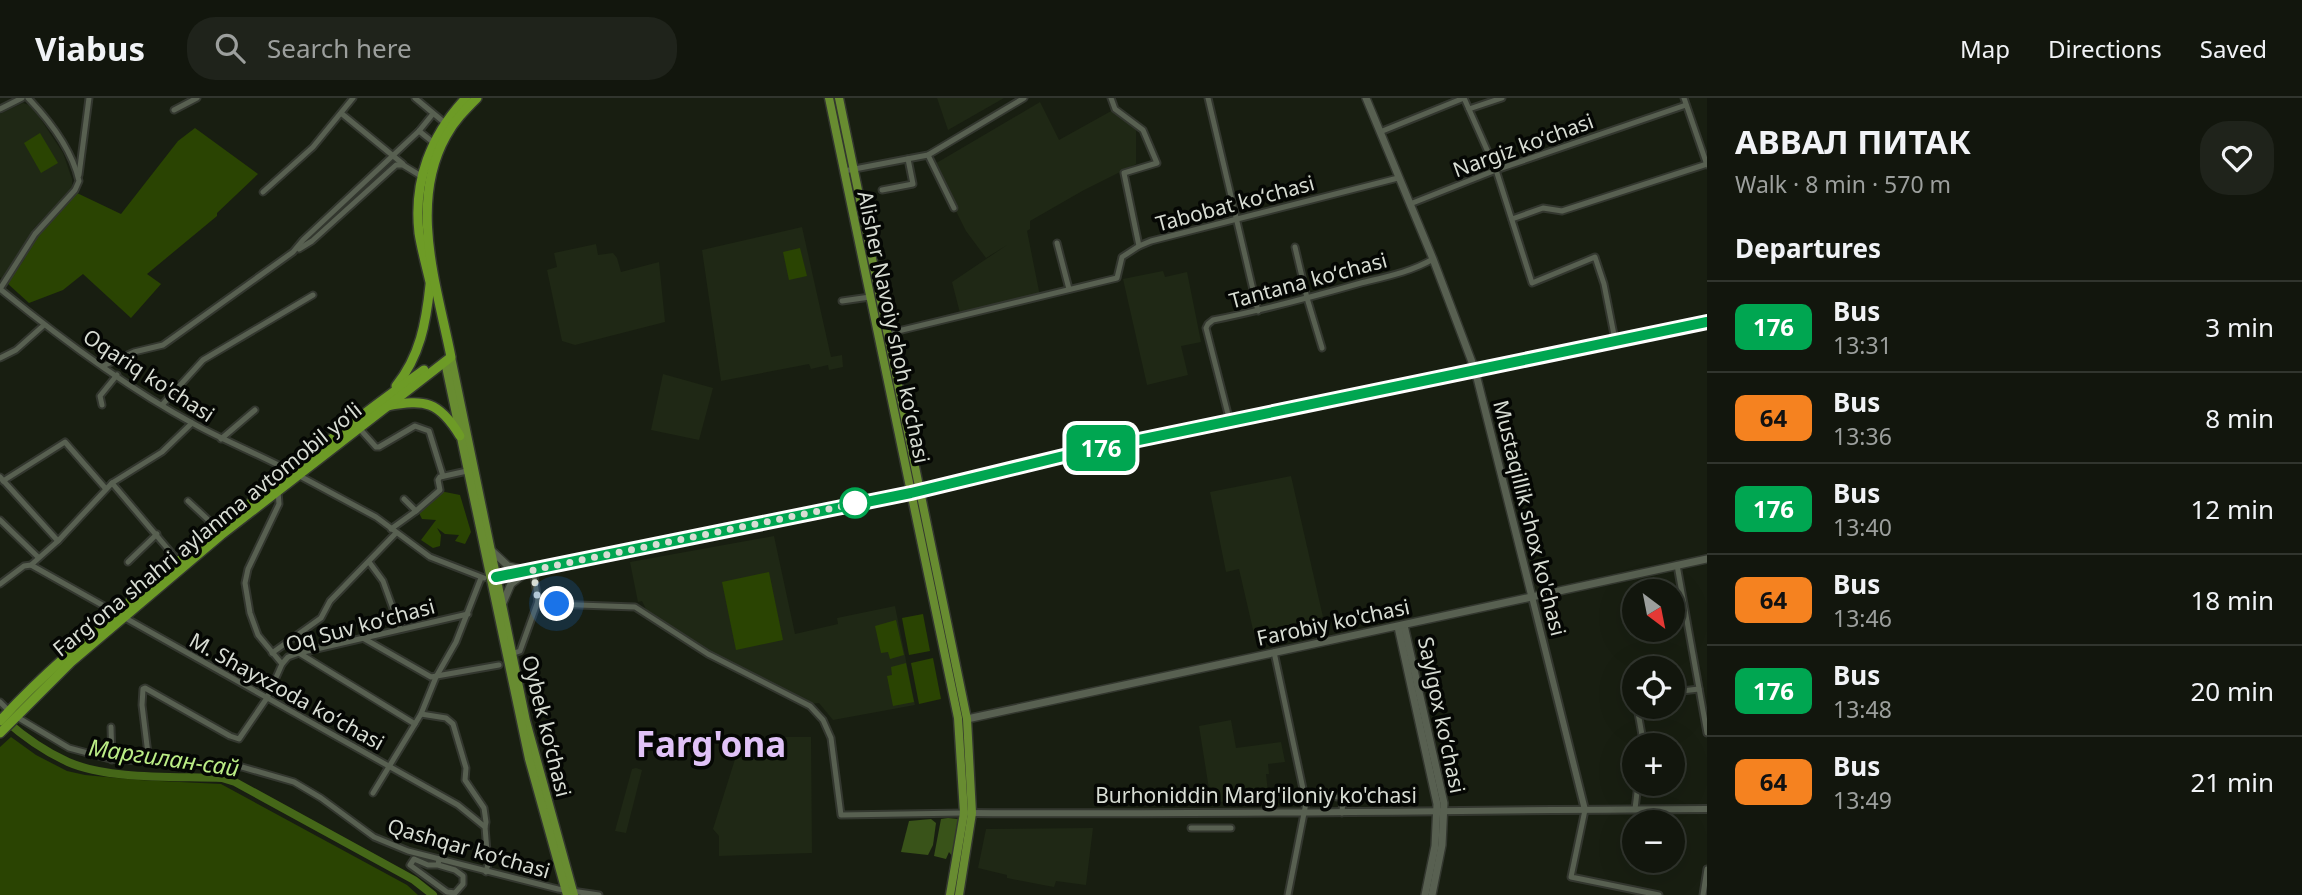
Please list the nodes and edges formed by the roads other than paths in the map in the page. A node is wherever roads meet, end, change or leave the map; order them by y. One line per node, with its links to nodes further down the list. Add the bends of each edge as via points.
1 (22, 98): 19 (street)
2 (28, 98): 36 (street, via 67,149)
3 (89, 98): 36 (street)
4 (197, 98): 21 (street)
5 (353, 98): 22 (street)
6 (415, 98): 23 (street)
7 (466, 98): 24 (highway)
8 (477, 98): 27 (highway)
9 (829, 98): 33 (main road, Alisher Navoiy shoh koʻchasi)
10 (838, 98): 33 (main road)
11 (1024, 98): 28 (street)
12 (1111, 98): 45 (street, via 1115,109 1143,130 1157,163 1124,173)
13 (1208, 98): 42 (street)
14 (1366, 98): 26 (main road, Mustaqillik shox ko'chasi)
15 (1464, 98): 20 (street); 26 (street)
16 (1502, 98): 20 (street)
17 (1684, 98): 18 (street)
18 (1686, 105): 32 (street); 34 (street, Nargiz koʻchasi)
19 (0, 109)
20 (1469, 109): 34 (street)
21 (174, 110)
22 (341, 113): 29 (street); 39 (street, via 313,147)
23 (432, 115): 24 (street); 25 (street)
24 (445, 123): 27 (highway)
25 (419, 131): 27 (street); 29 (street)
26 (1380, 132): 37 (main road, Mustaqillik shox ko'chasi)
27 (434, 149): 35 (highway); 62 (highway, via 427,233)
28 (928, 155): 30 (street); 41 (street)
29 (392, 156): 31 (street); 47 (street)
30 (908, 159): 33 (street); 38 (street, via 913,184)
31 (403, 165): 35 (street); 47 (street, via 396,164 312,241)
32 (1707, 165): 43 (street, via 1562,211 1543,208)
33 (848, 170): 53 (main road, Alisher Navoiy shoh koʻchasi); 83 (main road, Alisher Navoiy shoh koʻchasi)
34 (1496, 170): 40 (street, Nargiz koʻchasi); 43 (street)
35 (422, 176): 49 (highway, via 419,235)
36 (78, 178): 50 (street, via 75,190 35,234)
37 (1398, 178): 40 (main road, Mustaqillik shox ko'chasi); 42 (street, Tabobat koʻchasi)
38 (882, 190)
39 (263, 192)
40 (1410, 204): 48 (main road, Mustaqillik shox ko'chasi)
41 (954, 208)
42 (1235, 219): 45 (street, Tabobat koʻchasi); 56 (street)
43 (1512, 219): 60 (street, via 1532,283 1595,257)
44 (1057, 243): 51 (street)
45 (1139, 246): 51 (street, Tabobat koʻchasi, via 1122,257 1117,278)
46 (1295, 247): 54 (street)
47 (293, 252): 64 (street, via 163,345)
48 (1433, 260): 54 (street, Tantana koʻchasi); 65 (main road, Mustaqillik shox ko'chasi)
49 (430, 284): 62 (highway); 69 (highway, via 423,333 412,363)
50 (0, 289): 58 (street, Oqariq ko'chasi)
51 (1069, 289): 59 (street, Tabobat koʻchasi)
52 (313, 295): 68 (street, via 203,359)
53 (870, 297): 55 (street); 83 (main road, Alisher Navoiy shoh koʻchasi)
54 (1307, 298): 56 (street, Tantana koʻchasi); 61 (street)
55 (842, 301)
56 (1258, 311): 71 (street, Tantana koʻchasi, via 1213,320 1206,328)
57 (1707, 322): 60 (main road)
58 (44, 325): 63 (street); 64 (street, Oqariq ko'chasi)
59 (894, 332)
60 (1615, 340): 65 (main road)
61 (1322, 348)
62 (447, 356): 69 (highway); 74 (main road, Oybek ko‘chasi); 92 (main road, Oybek ko‘chasi)
63 (0, 358)
64 (103, 366): 66 (street, Oqariq ko'chasi)
65 (1475, 370): 71 (main road); 103 (main road, Mustaqillik shox ko'chasi)
66 (117, 375): 67 (street, via 100,396); 68 (street, Oqariq ko'chasi)
67 (102, 405)
68 (162, 405): 72 (street, Oqariq ko'chasi)
69 (383, 405): 73 (highway, Fargʻona shahri aylanma avtomobil yoʻli); 74 (highway, via 414,402 435,406); 77 (highway, Fargʻona shahri aylanma avtomobil yoʻli)
70 (255, 410): 75 (street)
71 (1230, 422): 83 (main road)
72 (191, 423): 75 (street, Oqariq ko'chasi); 80 (street, via 162,452)
73 (358, 428): 77 (highway, Fargʻona shahri aylanma avtomobil yoʻli); 78 (street, via 376,447 415,426 429,431)
74 (460, 436): 76 (main road, Oybek ko‘chasi)
75 (222, 439): 77 (street, Oqariq ko'chasi)
76 (467, 471): 78 (street); 101 (main road, Oybek ko‘chasi)
77 (294, 473): 82 (highway, Fargʻona shahri aylanma avtomobil yoʻli); 88 (highway, Fargʻona shahri aylanma avtomobil yoʻli); 89 (street, Oqariq ko'chasi)
78 (443, 476): 86 (street, via 438,480 440,490)
79 (2, 479): 81 (street, via 65,442); 91 (street)
80 (112, 484): 81 (street); 90 (street)
81 (106, 489): 91 (street)
82 (278, 490): 107 (highway, Fargʻona shahri aylanma avtomobil yoʻli); 112 (street, Oq Suv koʻchasi, via 279,504 245,583 254,624)
83 (915, 492): 100 (main road); 124 (main road, Alisher Navoiy shoh koʻchasi); 140 (main road, Alisher Navoiy shoh koʻchasi, via 958,718)
84 (404, 499): 86 (street)
85 (188, 501): 88 (street)
86 (416, 511): 89 (street)
87 (0, 520): 93 (street)
88 (218, 529): 96 (highway, Fargʻona shahri aylanma avtomobil yoʻli)
89 (394, 531): 97 (street); 101 (street, Oqariq ko'chasi, via 430,557)
90 (157, 534): 95 (street); 96 (street)
91 (58, 541): 93 (street)
92 (490, 550): 100 (main road, via 508,566); 101 (main road, Oybek ko‘chasi)
93 (38, 557): 98 (street)
94 (1707, 559): 99 (main road, Farobiy ko'chasi)
95 (128, 562)
96 (179, 562): 107 (highway, Fargʻona shahri aylanma avtomobil yoʻli)
97 (369, 562): 109 (street, via 383,581); 112 (street, via 330,601 321,618)
98 (31, 565): 102 (street); 107 (street, M. Shayxzoda koʻchasi)
99 (1677, 565): 103 (main road, Farobiy ko'chasi); 118 (street)
100 (531, 571): 101 (main road); 104 (street); 105 (main road, via 510,584)
101 (489, 578): 105 (main road, Oybek ko‘chasi); 106 (street); 149 (main road, Oybek ko‘chasi, via 529,759)
102 (0, 584)
103 (1532, 597): 108 (main road, Farobiy ko'chasi); 136 (street, Mustaqillik shox ko'chasi)
104 (538, 601): 114 (street, via 520,651); 140 (street, via 635,607 708,654 810,706 831,738 841,815)
105 (502, 607): 114 (main road, Oybek ko‘chasi)
106 (468, 614): 109 (street, Oq Suv koʻchasi); 117 (street)
107 (120, 616): 120 (street, M. Shayxzoda koʻchasi); 123 (highway, Fargʻona shahri aylanma avtomobil yoʻli, via 45,676)
108 (1401, 626): 111 (main road, Farobiy ko'chasi); 142 (main road, Saylgox koʻchasi)
109 (401, 628): 110 (street, Oq Suv koʻchasi)
110 (363, 638): 113 (street, Oq Suv koʻchasi); 117 (street)
111 (1274, 652): 124 (main road, Farobiy ko'chasi); 139 (street, via 1306,803)
112 (272, 653): 115 (street, Oq Suv koʻchasi)
113 (299, 653): 115 (street, Oq Suv koʻchasi); 125 (street)
114 (511, 654): 149 (main road, Oybek ko‘chasi)
115 (282, 664): 120 (street)
116 (499, 665): 117 (street)
117 (436, 677): 122 (street)
118 (1699, 689): 119 (street); 128 (street)
119 (1685, 691)
120 (267, 698): 130 (street, via 236,739 142,689); 131 (street, M. Shayxzoda koʻchasi)
121 (0, 702): 123 (street, Qashqar koʻchasi)
122 (421, 714): 125 (street); 143 (street, via 446,718 453,724 466,768 464,778 484,808)
123 (9, 717): 127 (highway, Fargʻona shahri aylanma avtomobil yoʻli); 129 (street, Qashqar koʻchasi, via 69,748)
124 (967, 719): 140 (main road, Alisher Navoiy shoh koʻchasi)
125 (415, 724): 131 (street)
126 (111, 727): 129 (street)
127 (0, 733)
128 (1707, 733)
129 (112, 760): 130 (street, Qashqar koʻchasi)
130 (149, 762): 146 (street, Qashqar koʻchasi, via 242,767 294,782 374,837)
131 (390, 766): 132 (street); 143 (street, M. Shayxzoda koʻchasi, via 458,805)
132 (373, 793)
133 (1637, 796): 138 (street)
134 (1343, 797): 141 (street)
135 (1707, 809): 138 (street, Burhoniddin Marg'iloniy ko'chasi)
136 (1585, 810): 137 (street, Burhoniddin Marg'iloniy ko'chasi); 142 (street, Burhoniddin Marg'iloniy ko'chasi); 156 (street, Mustaqillik shox ko'chasi, via 1571,877)
137 (1622, 810)
138 (1635, 810)
139 (1304, 812): 140 (street, Burhoniddin Marg'iloniy ko'chasi); 141 (street, Burhoniddin Marg'iloniy ko'chasi); 153 (street)
140 (968, 813): 151 (main road, Alisher Navoiy shoh koʻchasi); 152 (main road, Alisher Navoiy shoh koʻchasi)
141 (1342, 813): 142 (street, Burhoniddin Marg'iloniy ko'chasi)
142 (1441, 813): 154 (main road, Saylgox koʻchasi); 155 (main road, Saylgox koʻchasi)
143 (485, 827): 148 (street)
144 (1191, 828): 145 (street)
145 (1231, 828)
146 (439, 862): 146 (street, via 463,876 455,893 410,865 414,859 428,865); 148 (street, Qashqar koʻchasi)
147 (1707, 869): 157 (street)
148 (486, 872): 149 (street, Qashqar koʻchasi)
149 (570, 893): 150 (street, Qashqar koʻchasi)
150 (599, 895)
151 (950, 895)
152 (959, 895)
153 (1288, 895)
154 (1425, 895)
155 (1432, 895)
156 (1659, 895)
157 (1703, 895)

